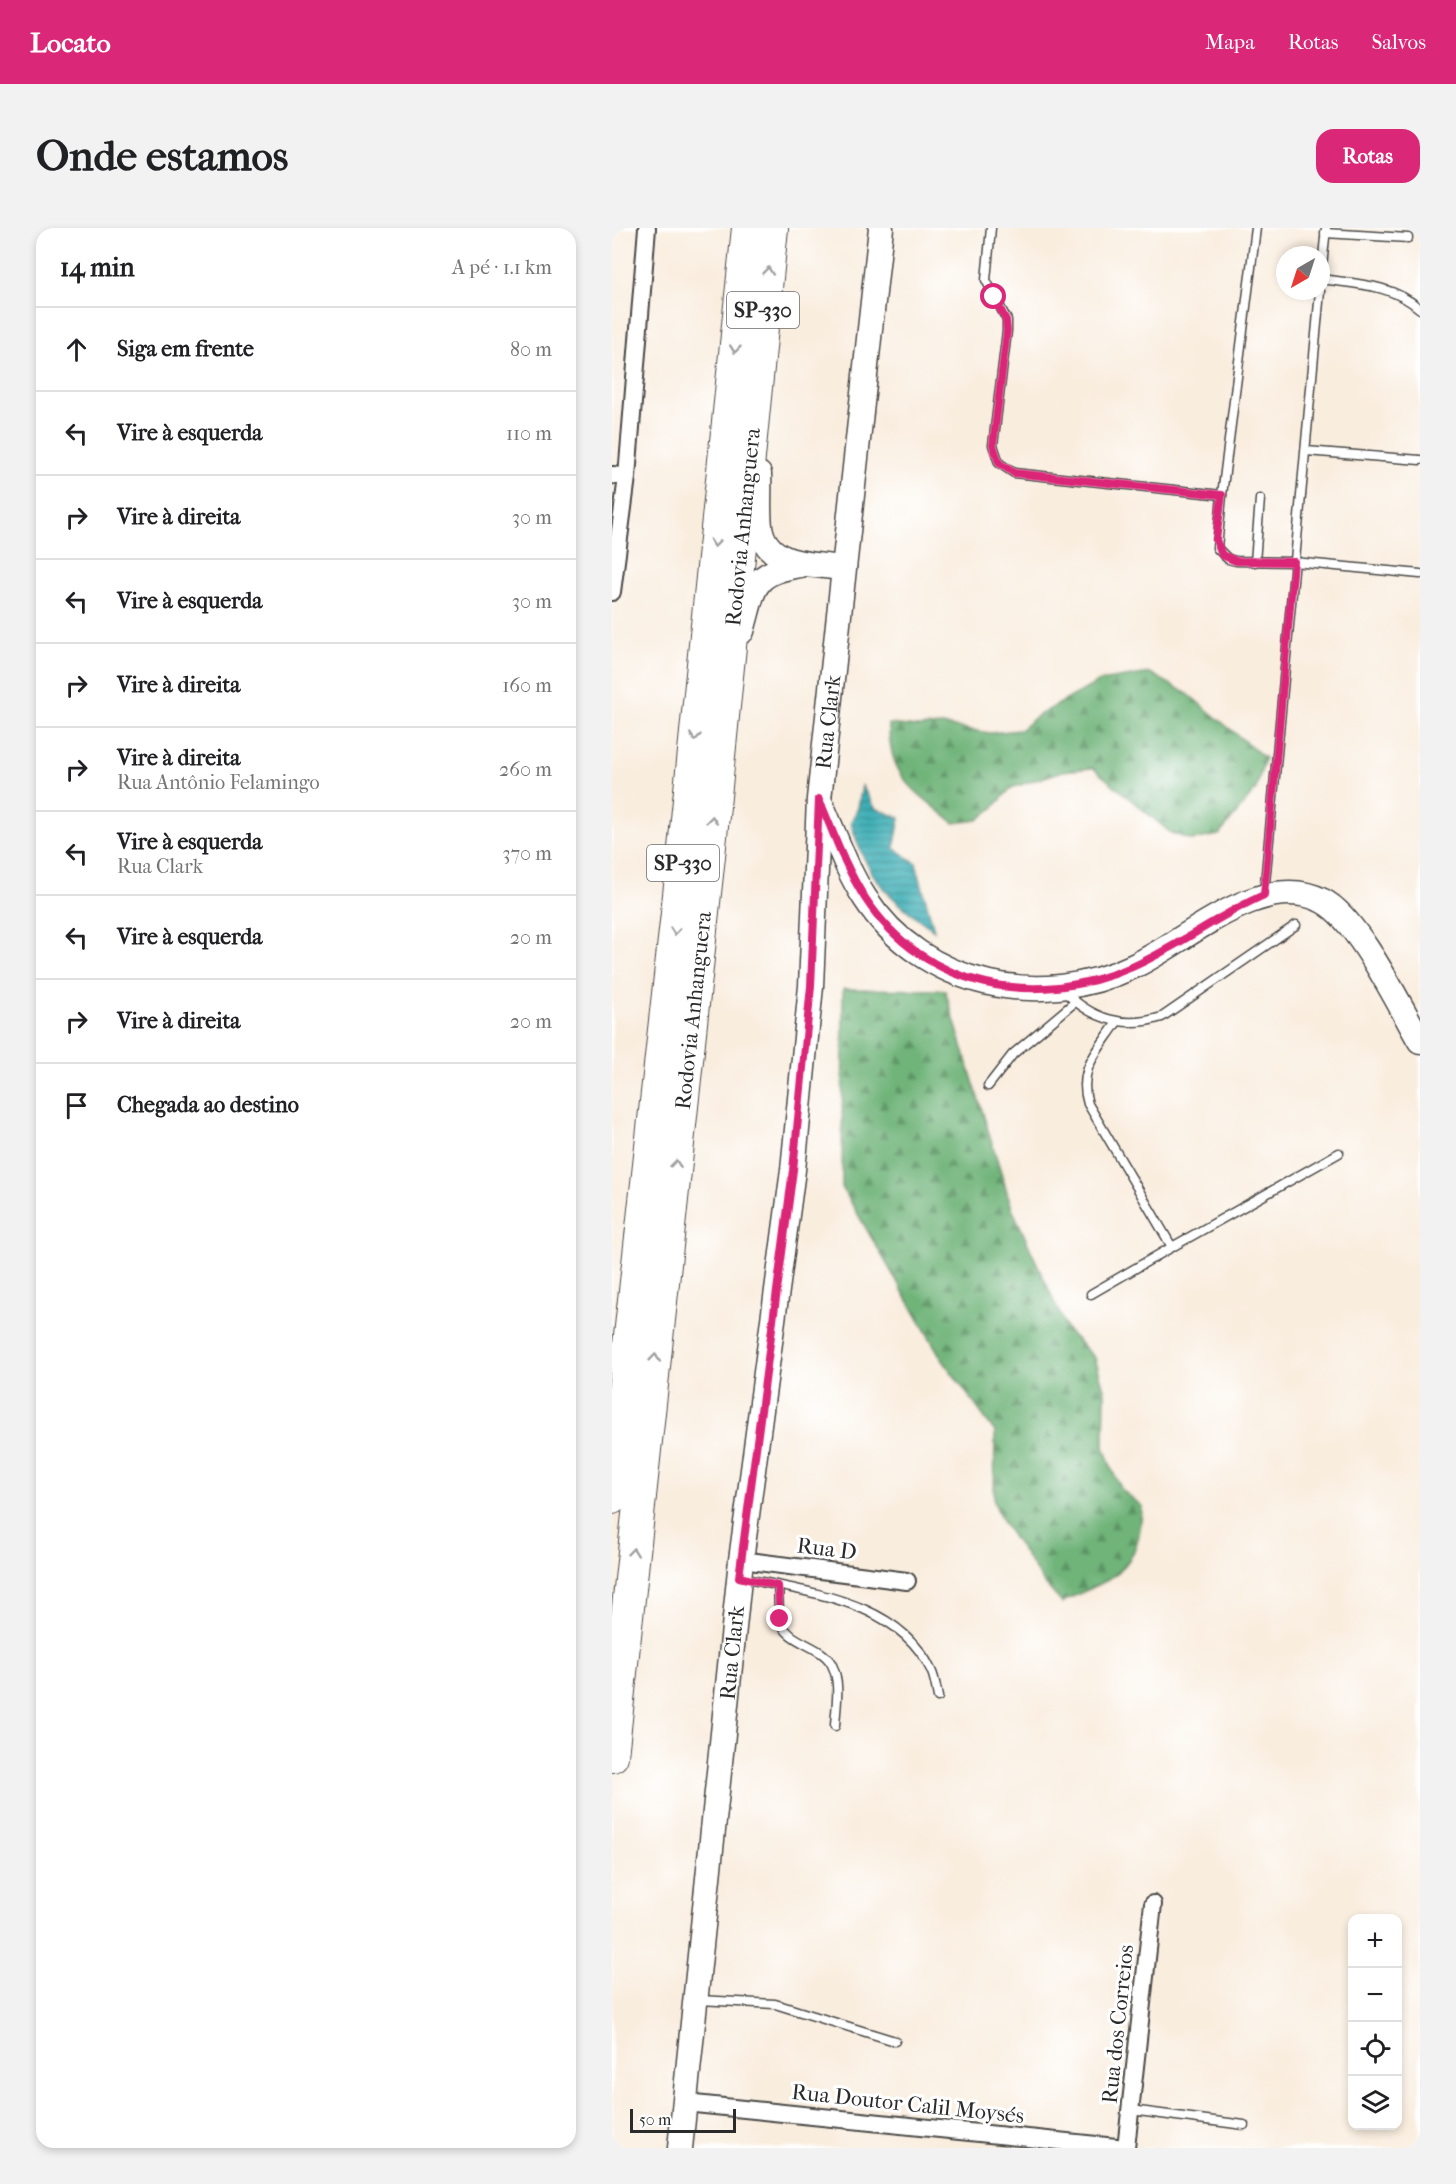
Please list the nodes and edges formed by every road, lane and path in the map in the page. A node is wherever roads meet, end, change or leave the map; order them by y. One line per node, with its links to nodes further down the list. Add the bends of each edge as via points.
1 (647, 228): 16 (street)
2 (748, 228): 36 (highway, Rodovia Anhanguera / SP-330, one-way to 36)
3 (772, 228): 13 (highway, Rodovia Anhanguera / SP-330, one-way to 3)
4 (880, 228): 22 (street, Rua Clark)
5 (991, 228): 17 (lane, via 986,280 1006,320 1007,331 993,445 999,463 1014,473)
6 (1256, 228): 17 (lane)
7 (1326, 231): 8 (lane); 9 (lane)
8 (1408, 238)
9 (1324, 246)
10 (1330, 279): 12 (lane, via 1388,289)
11 (1319, 300): 14 (lane)
12 (1420, 309)
13 (755, 392): 21 (street, via 762,537 777,555); 25 (highway, Rodovia Anhanguera / SP-330)
14 (1306, 451): 15 (lane); 20 (lane)
15 (1420, 460)
16 (620, 476): 24 (street)
17 (1222, 495): 19 (lane, via 1217,548 1228,559)
18 (1260, 499): 19 (lane)
19 (1255, 562): 20 (lane)
20 (1294, 562): 23 (lane); 27 (lane)
21 (807, 564): 22 (street); 25 (street, via 780,568 759,579)
22 (844, 568): 26 (street, Rua Clark)
23 (1420, 574)
24 (612, 592)
25 (726, 682): 42 (highway, Rodovia Anhanguera / SP-330, one-way to 25)
26 (819, 799): 29 (street, via 850,872 866,899 902,942 959,975 990,985); 37 (street, Rua Clark, via 811,986 793,1170)
27 (1264, 895): 29 (street, via 1134,966); 31 (street, via 1306,894 1338,912 1352,927)
28 (1296, 925): 30 (lane, via 1162,1017 1141,1024)
29 (1068, 995): 30 (lane); 32 (lane)
30 (1117, 1022): 34 (lane, via 1090,1063 1083,1087 1088,1104)
31 (1420, 1041)
32 (988, 1086)
33 (1339, 1153): 34 (lane)
34 (1172, 1247): 35 (lane)
35 (1090, 1294)
36 (612, 1498)
37 (740, 1568): 38 (street, Rua D); 39 (lane); 44 (street, Rua Clark)
38 (907, 1581)
39 (778, 1586): 40 (lane, via 851,1603 881,1618 911,1643 931,1670); 41 (lane, via 782,1625 799,1641 826,1655 833,1666 838,1685)
40 (938, 1697)
41 (835, 1726)
42 (612, 1756)
43 (1153, 1904): 47 (street, Rua dos Correios)
44 (695, 2000): 45 (lane, via 775,2004); 46 (street, Rua Clark)
45 (895, 2042)
46 (685, 2103): 49 (street, Rua Clark); 50 (street, Rua Doutor Calil Moysés)
47 (1131, 2110): 48 (lane); 50 (street, Rua dos Correios)
48 (1244, 2125)
49 (680, 2148)
50 (1126, 2148)

